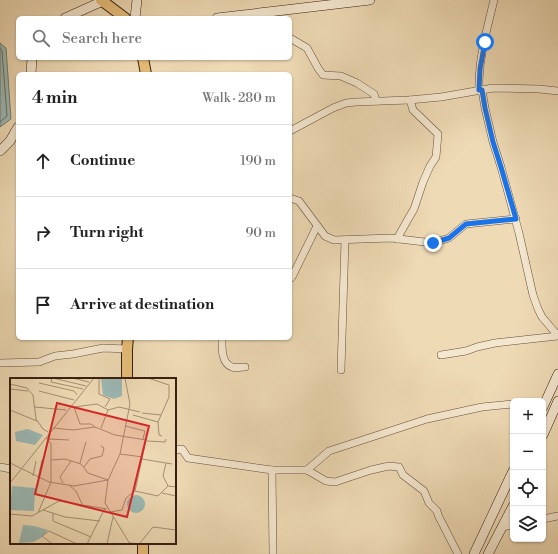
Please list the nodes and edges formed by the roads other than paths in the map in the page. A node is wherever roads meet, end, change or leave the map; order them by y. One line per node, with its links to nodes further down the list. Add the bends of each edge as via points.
1 (137, 0): 8 (main road)
2 (370, 0): 5 (main road)
3 (494, 0): 15 (street, via 480,69)
4 (102, 1): 6 (main road); 7 (main road)
5 (273, 15): 9 (main road)
6 (69, 16)
7 (122, 16)
8 (135, 16)
9 (254, 16)
10 (292, 39): 18 (street, via 307,48 323,75 341,76 357,83 374,94)
11 (32, 60): 13 (main road)
12 (143, 60): 14 (main road)
13 (31, 72)
14 (146, 72)
15 (481, 90): 16 (street, via 510,88); 17 (street); 23 (street, via 493,142)
16 (558, 91)
17 (410, 100): 18 (street); 25 (street, via 413,110 438,134 436,157 423,182 414,209)
18 (376, 101): 20 (street, via 356,102 333,108)
19 (16, 130): 21 (main road)
20 (292, 130)
21 (0, 151)
22 (292, 199): 24 (street, via 299,201)
23 (516, 219): 25 (street, via 466,224 449,238 433,243); 28 (street, via 538,309)
24 (317, 226): 26 (street, via 325,236 334,240); 27 (street)
25 (397, 239): 26 (street)
26 (345, 240): 35 (street)
27 (292, 277)
28 (558, 335): 32 (street, via 514,340)
29 (128, 340): 31 (main road)
30 (222, 340): 34 (street, via 224,360 233,368)
31 (126, 349): 33 (street, via 102,348 55,356 39,362); 37 (main road)
32 (441, 355)
33 (0, 363)
34 (246, 367)
35 (341, 370)
36 (558, 374): 38 (main road)
37 (128, 378)
38 (546, 400)
39 (558, 401): 41 (main road)
40 (510, 404): 46 (street, via 482,407 427,419 329,451)
41 (543, 434)
42 (176, 450): 45 (street, via 182,449 188,458)
43 (0, 467): 44 (street)
44 (10, 469)
45 (272, 470): 46 (street); 53 (street)
46 (307, 470): 54 (street, via 326,481 335,482 371,470 389,466 399,467 403,475 424,491)
47 (510, 477): 55 (main road)
48 (510, 511): 52 (main road)
49 (558, 516): 50 (street)
50 (546, 518)
51 (510, 525): 52 (street)
52 (502, 526): 56 (main road)
53 (273, 554)
54 (458, 554)
55 (474, 554)
56 (488, 554)

